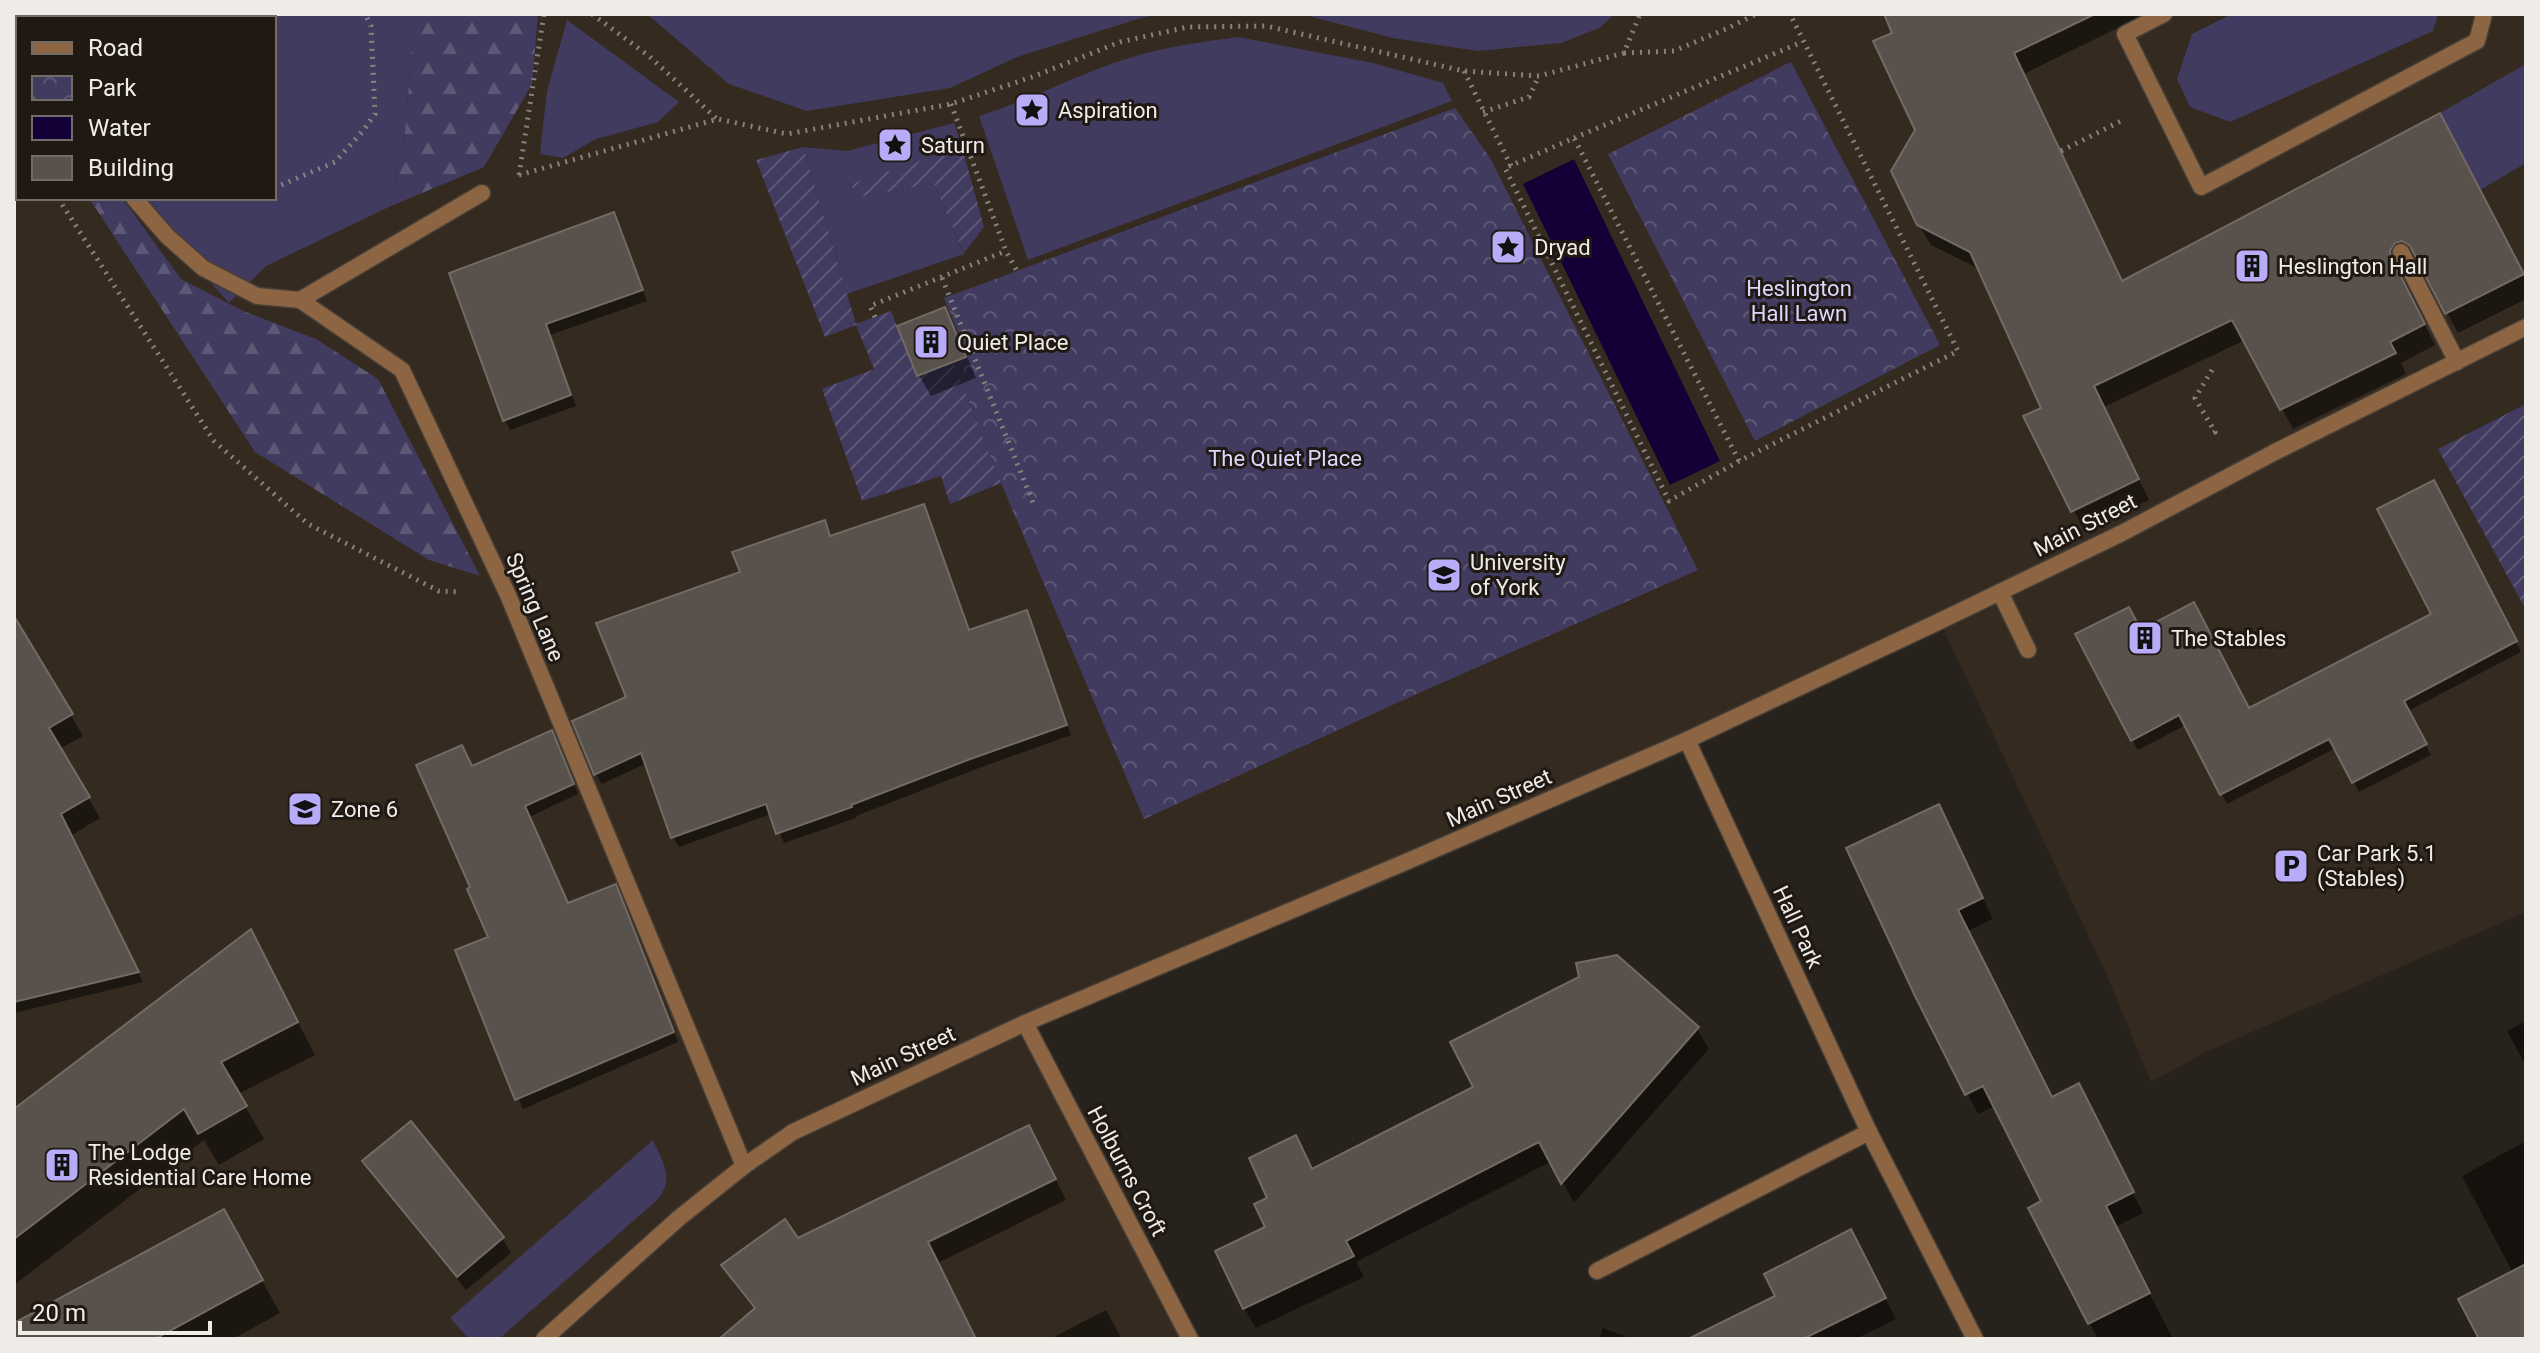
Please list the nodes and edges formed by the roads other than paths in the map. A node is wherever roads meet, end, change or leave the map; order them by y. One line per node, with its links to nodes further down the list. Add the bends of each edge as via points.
1 (2164, 14): 2 (street, via 2125,34 2201,187 2477,41)
2 (2484, 14)
3 (482, 193): 6 (street)
4 (136, 200): 6 (street, Spring Lane, via 203,268 257,296)
5 (2401, 252): 8 (street)
6 (300, 300): 14 (street, Spring Lane, via 402,370 508,595)
7 (2526, 325): 8 (street, Main Street)
8 (2457, 362): 9 (street, Main Street)
9 (2000, 592): 10 (street); 11 (street, Main Street)
10 (2028, 650)
11 (1687, 740): 12 (street, Main Street); 13 (street, Hall Park)
12 (1025, 1023): 14 (street, Main Street, via 793,1132); 17 (street, Holburns Croft)
13 (1869, 1132): 15 (street); 18 (street, Hall Park)
14 (744, 1166): 16 (street, Main Street)
15 (1597, 1271)
16 (544, 1339)
17 (1190, 1339)
18 (1975, 1339)

